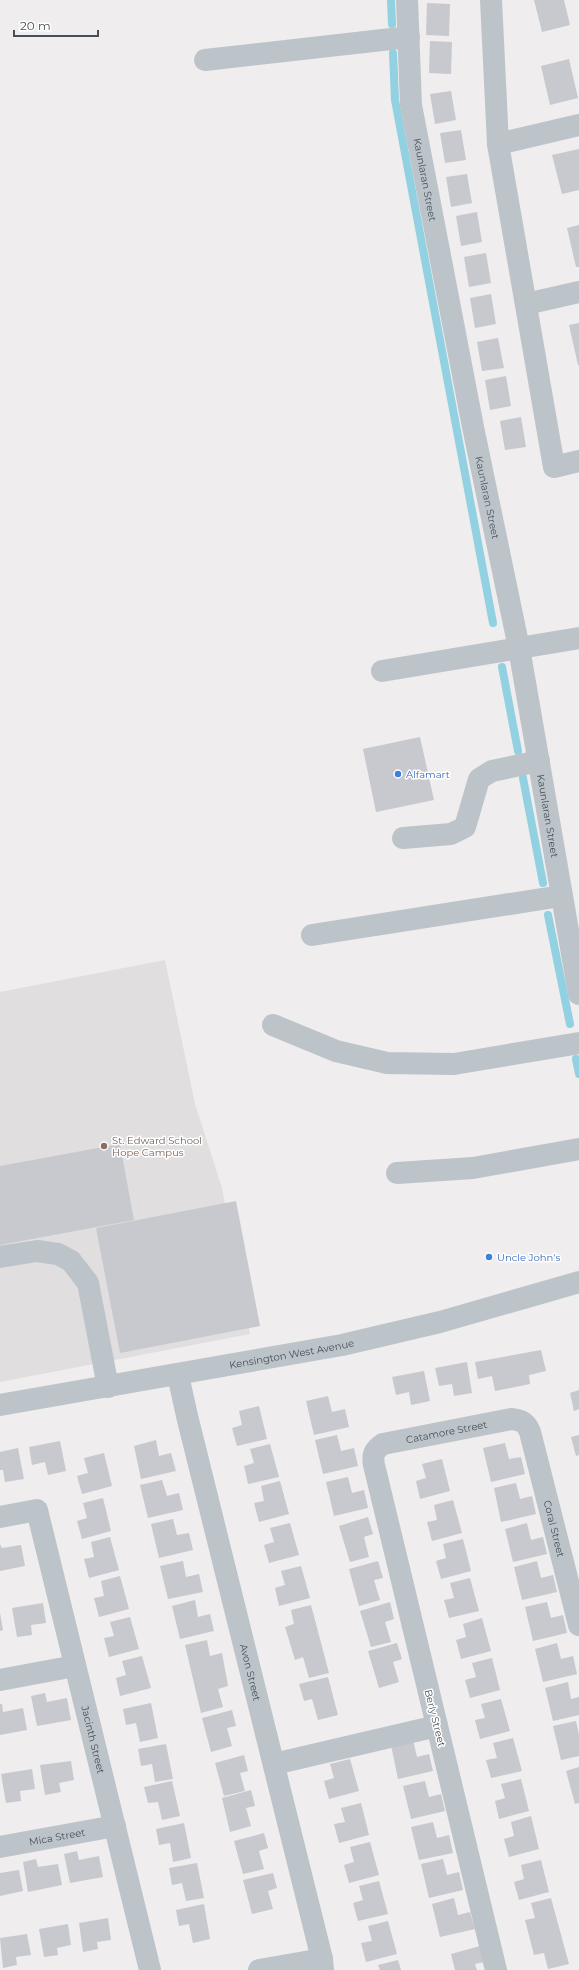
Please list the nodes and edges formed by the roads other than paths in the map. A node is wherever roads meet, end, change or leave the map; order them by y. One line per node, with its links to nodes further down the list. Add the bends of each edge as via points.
1 (407, 0): 3 (street, Kaunlaran Street)
2 (491, 0): 6 (street)
3 (409, 37): 4 (street); 11 (street, Kaunlaran Street, via 412,105)
4 (205, 60)
5 (579, 125): 6 (street)
6 (498, 144): 8 (street)
7 (579, 292): 8 (street)
8 (526, 304): 9 (street, via 554,467)
9 (579, 461)
10 (579, 638): 11 (street)
11 (519, 648): 12 (street); 13 (street, Kaunlaran Street)
12 (382, 671)
13 (539, 761): 14 (street, via 492,771 479,779 465,826 451,834); 15 (street, Kaunlaran Street)
14 (403, 838)
15 (561, 896): 16 (street); 17 (street, Kaunlaran Street)
16 (312, 935)
17 (579, 994)
18 (273, 1026): 19 (street, via 336,1051 387,1063 454,1064)
19 (579, 1043)
20 (579, 1149): 21 (street, via 473,1168)
21 (396, 1173)
22 (0, 1257): 25 (street, via 37,1251 58,1254 71,1261 88,1283)
23 (579, 1282): 24 (street, Kensington West Avenue, via 440,1322 342,1345)
24 (178, 1375): 25 (street, Kensington West Avenue); 34 (street, Avon Street)
25 (108, 1387): 26 (street, Kensington West Avenue)
26 (0, 1405)
27 (530, 1432): 28 (street, Catamore Street, via 527,1424 511,1419 382,1444 373,1456); 30 (street, Coral Street)
28 (374, 1465): 33 (street, Berly Street)
29 (0, 1516): 31 (street, Jacinth Street, via 37,1510)
30 (579, 1625)
31 (75, 1666): 32 (street); 35 (street, Jacinth Street)
32 (0, 1680)
33 (437, 1726): 34 (street); 40 (street, Berly Street)
34 (274, 1764): 37 (street, Avon Street)
35 (114, 1826): 36 (street, Mica Street); 38 (street, Jacinth Street)
36 (0, 1848)
37 (322, 1965): 39 (street)
38 (150, 1970)
39 (259, 1970)
40 (496, 1970)

